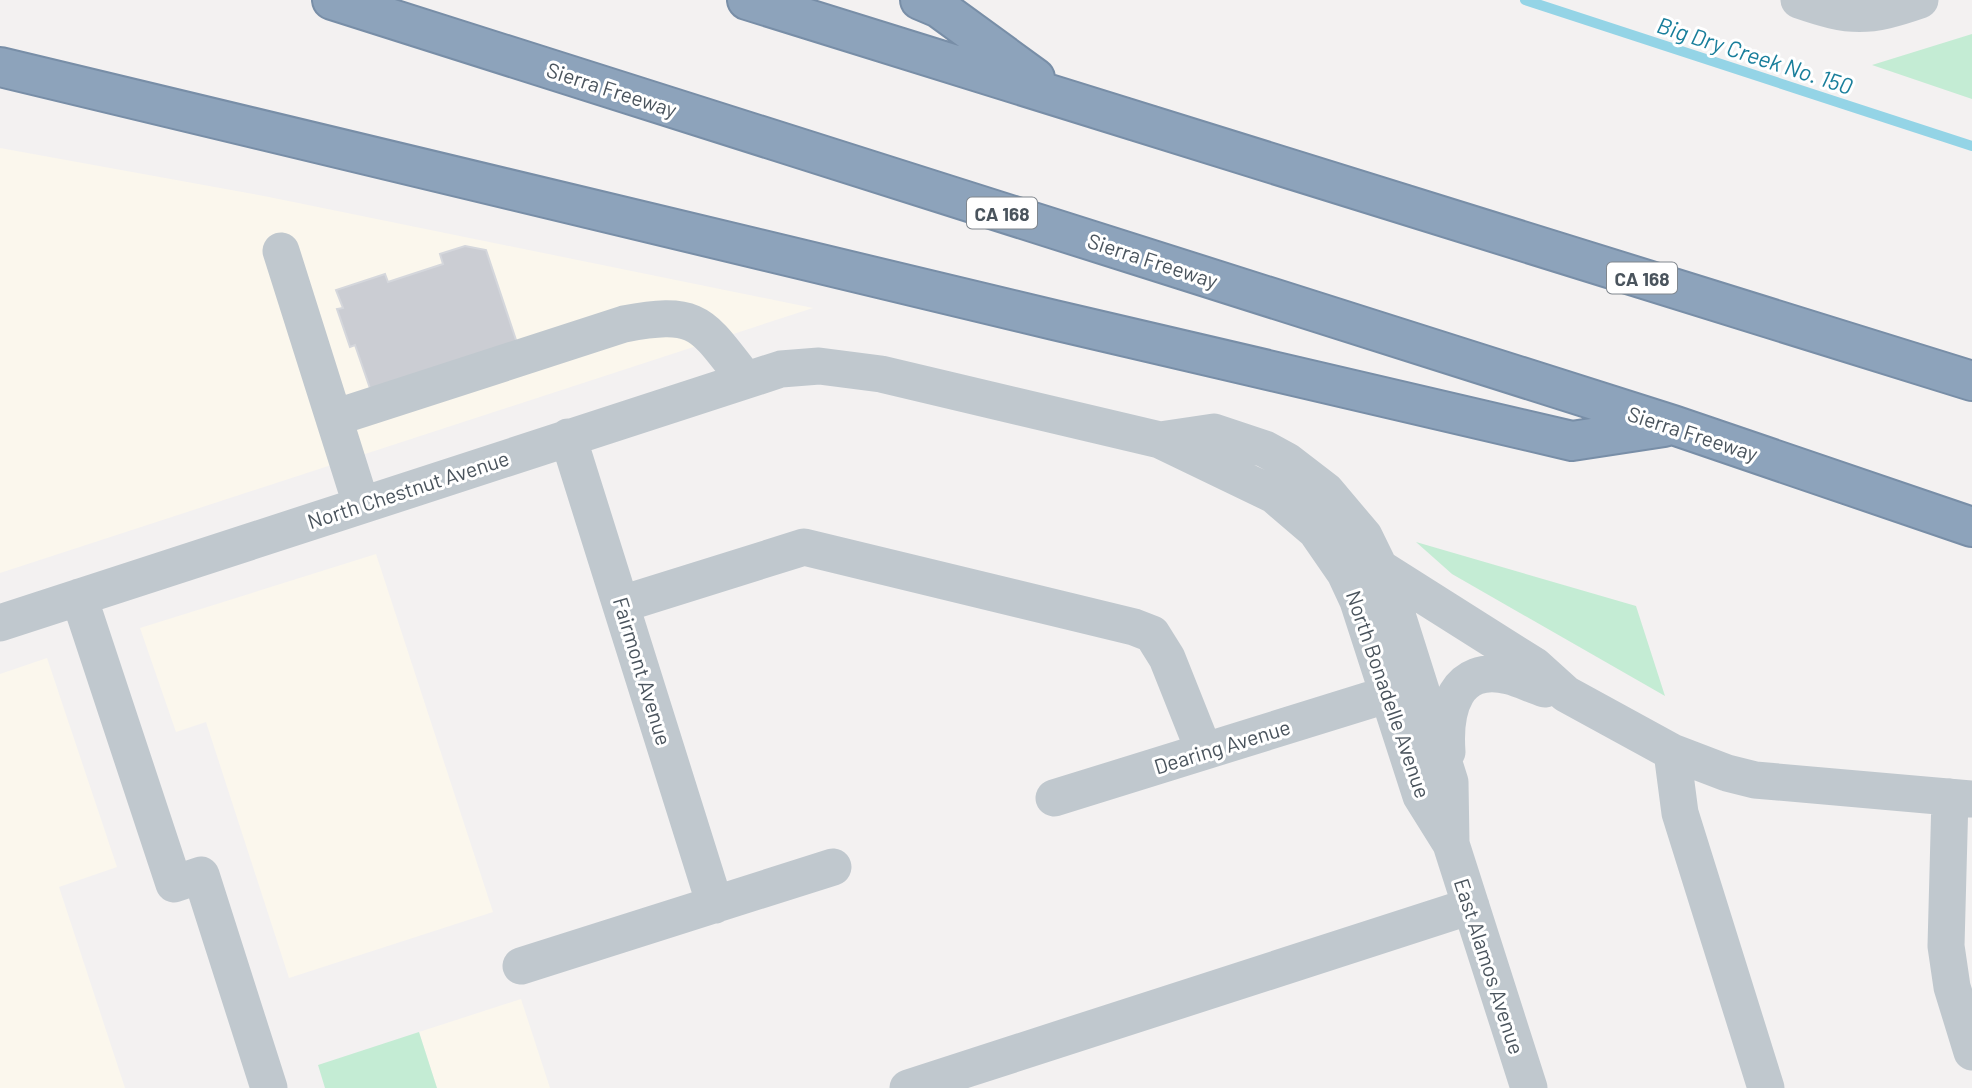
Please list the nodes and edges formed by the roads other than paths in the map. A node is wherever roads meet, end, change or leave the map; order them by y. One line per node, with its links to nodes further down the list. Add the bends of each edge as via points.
1 (332, 0): 13 (highway, Sierra Freeway / CA 168)
2 (747, 0): 7 (highway, CA 168)
3 (920, 0): 7 (highway, via 939,8)
4 (1799, 0): 5 (street, via 1853,15 1882,13)
5 (1920, 0)
6 (0, 67): 13 (highway, via 1572,441)
7 (1057, 94): 11 (highway, CA 168)
8 (281, 251): 12 (street)
9 (819, 366): 10 (street, North Chestnut Avenue, via 781,369); 15 (street, North Bonadelle Avenue, via 906,380)
10 (745, 379): 12 (street, via 703,327 688,320 652,319 624,324); 14 (street, North Chestnut Avenue)
11 (1972, 381)
12 (334, 418): 16 (street)
13 (1673, 425): 17 (highway, Sierra Freeway / CA 168)
14 (568, 437): 16 (street, North Chestnut Avenue); 20 (street, Fairmont Avenue)
15 (1160, 440): 18 (street, North Bonadelle Avenue, via 1214,432 1287,461 1341,507); 22 (street, North Bonadelle Avenue, via 1274,495 1316,531 1339,562 1358,601)
16 (361, 504): 19 (street, North Chestnut Avenue)
17 (1972, 527)
18 (1383, 570): 23 (street, North Bonadelle Avenue, via 1535,666); 26 (street, North Bonadelle Avenue)
19 (79, 597): 21 (street, North Chestnut Avenue); 35 (street, via 174,884 201,876)
20 (622, 604): 24 (street, via 804,547 1135,627 1152,634 1167,658); 31 (street, Fairmont Avenue)
21 (0, 624)
22 (1389, 694): 24 (street, Dearing Avenue); 29 (street, North Bonadelle Avenue, via 1421,796)
23 (1566, 694): 25 (street, North Bonadelle Avenue); 26 (street, via 1508,676 1467,680 1453,699 1447,721)
24 (1204, 751): 27 (street, Dearing Avenue)
25 (1672, 752): 28 (street, North Bonadelle Avenue, via 1755,780); 38 (street, via 1680,813)
26 (1450, 782): 29 (street, North Bonadelle Avenue)
27 (1054, 798)
28 (1961, 798): 34 (street, via 1946,946 1952,986)
29 (1451, 844): 32 (street, East Alamos Avenue)
30 (833, 867): 31 (street)
31 (715, 905): 33 (street)
32 (1471, 906): 36 (street); 37 (street, East Alamos Avenue)
33 (521, 965)
34 (1972, 1052)
35 (269, 1088)
36 (908, 1088)
37 (1529, 1088)
38 (1766, 1088)

